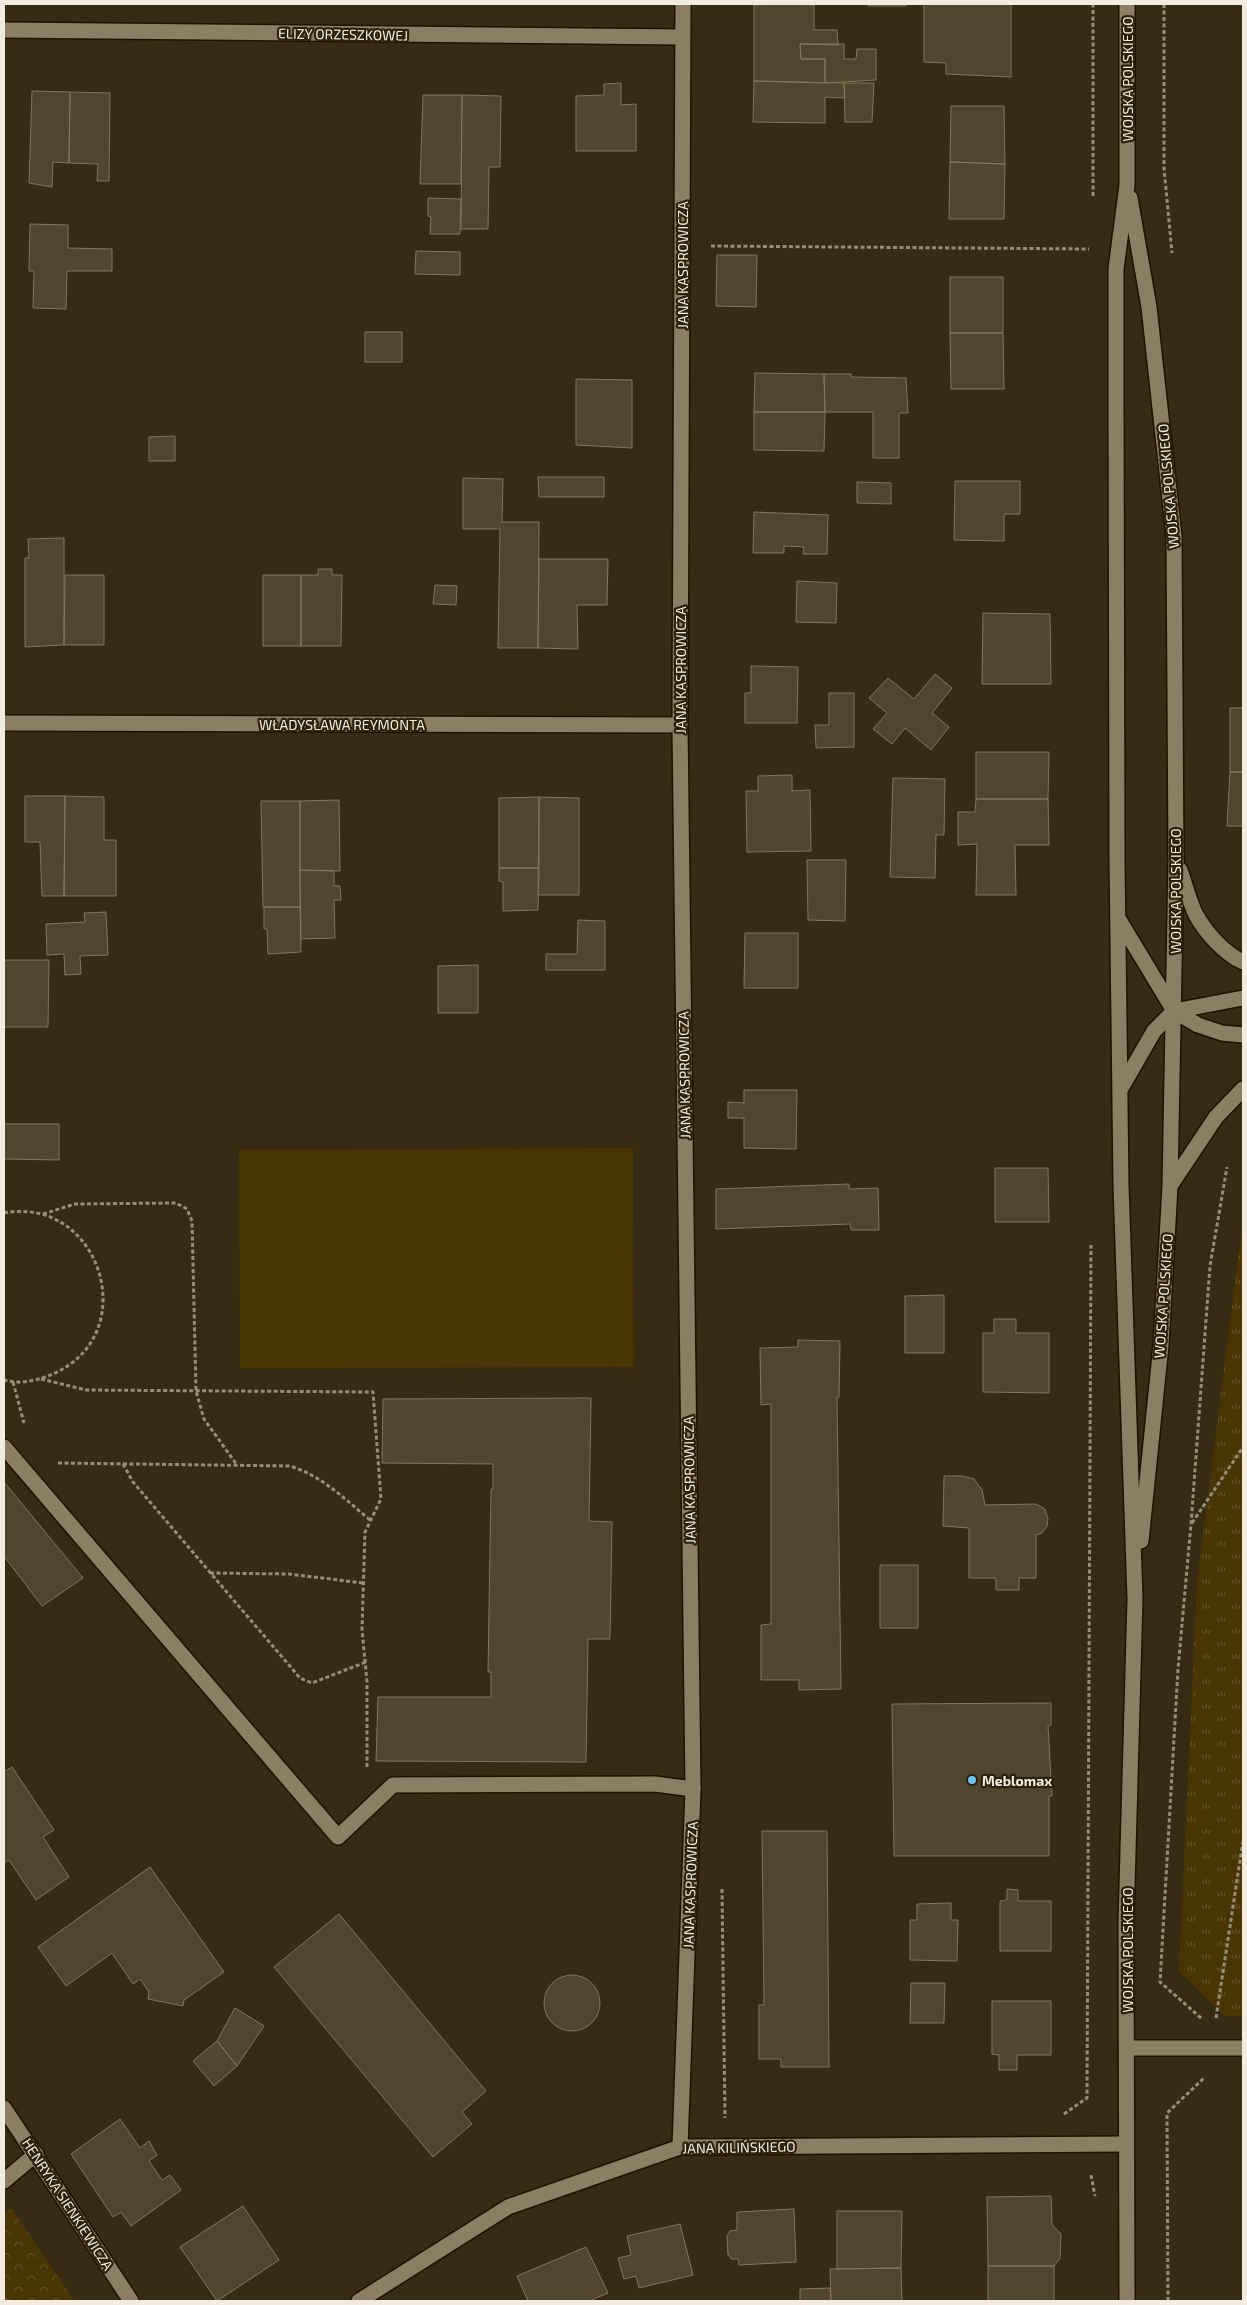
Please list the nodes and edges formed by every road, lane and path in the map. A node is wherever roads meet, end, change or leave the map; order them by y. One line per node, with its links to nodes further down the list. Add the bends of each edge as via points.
1 (683, 4): 4 (street, JANA KASPROWICZA)
2 (1127, 4): 5 (street, WOJSKA POLSKIEGO)
3 (4, 30): 4 (street, ELIZY ORZESZKOWEJ)
4 (683, 37): 9 (street, JANA KASPROWICZA)
5 (1127, 184): 10 (street, WOJSKA POLSKIEGO, via 1149,307 1174,536); 11 (street, WOJSKA POLSKIEGO, via 1116,269)
6 (1093, 249): 7 (path, via 710,246)
7 (710, 256)
8 (4, 723): 9 (street, WŁADYSŁAWA REYMONTA)
9 (680, 725): 37 (street, JANA KASPROWICZA)
10 (1176, 860): 12 (street, via 1196,915 1215,939); 14 (street, WOJSKA POLSKIEGO)
11 (1117, 916): 14 (street); 17 (street, WOJSKA POLSKIEGO)
12 (1243, 962)
13 (1243, 998): 14 (street)
14 (1174, 1011): 15 (street, via 1198,1025 1222,1033); 17 (street, via 1154,1031); 19 (street, WOJSKA POLSKIEGO)
15 (1243, 1035)
16 (1243, 1089): 19 (street, via 1216,1117)
17 (1120, 1091): 34 (street, WOJSKA POLSKIEGO)
18 (1227, 1167): 31 (path, via 1210,1266)
19 (1170, 1186): 34 (street, WOJSKA POLSKIEGO, via 1161,1345)
20 (4, 1213): 21 (path)
21 (43, 1214): 22 (path, via 67,1226 87,1246 100,1270 104,1298 100,1324 86,1349 66,1368); 24 (path, via 75,1204 176,1203 187,1209 192,1221)
22 (41, 1379): 23 (path); 24 (path, via 86,1390)
23 (4, 1380)
24 (196, 1391): 29 (path, via 204,1419); 30 (path, via 373,1392 381,1499)
25 (4, 1446): 36 (street, via 338,1837)
26 (1243, 1447): 31 (path)
27 (49, 1463): 28 (path)
28 (123, 1464): 29 (path); 32 (path, via 133,1482)
29 (237, 1465): 30 (path, via 302,1469)
30 (370, 1520): 33 (path, via 365,1532)
31 (1191, 1524): 40 (path, via 1178,1669 1160,1982)
32 (210, 1573): 33 (path, via 289,1574); 35 (path, via 300,1678 312,1683)
33 (363, 1583): 35 (path, via 362,1629)
34 (1135, 1599): 42 (street, WOJSKA POLSKIEGO, via 1126,1923)
35 (366, 1662): 36 (path, via 366,1769)
36 (393, 1785): 37 (street, via 655,1784)
37 (693, 1789): 47 (street, JANA KASPROWICZA)
38 (1243, 1841): 40 (path, via 1216,2018)
39 (722, 1882): 48 (path)
40 (1203, 2019): 41 (path)
41 (1203, 2024)
42 (1127, 2048): 43 (street); 46 (street, WOJSKA POLSKIEGO)
43 (1243, 2048)
44 (1204, 2073): 56 (path, via 1204,2079 1167,2113)
45 (4, 2108): 49 (street, HENRYKA SIENKIEWICZA)
46 (1126, 2144): 48 (street, JANA KILIŃSKIEGO); 55 (street, WOJSKA POLSKIEGO)
47 (680, 2146): 48 (street, JANA KILIŃSKIEGO); 54 (street, JANA KILIŃSKIEGO, via 508,2207)
48 (725, 2146)
49 (36, 2154): 51 (street); 53 (street, HENRYKA SIENKIEWICZA)
50 (1086, 2168): 52 (path, via 1092,2175)
51 (4, 2180)
52 (1095, 2199)
53 (131, 2301)
54 (359, 2301)
55 (1127, 2301)
56 (1168, 2301)

